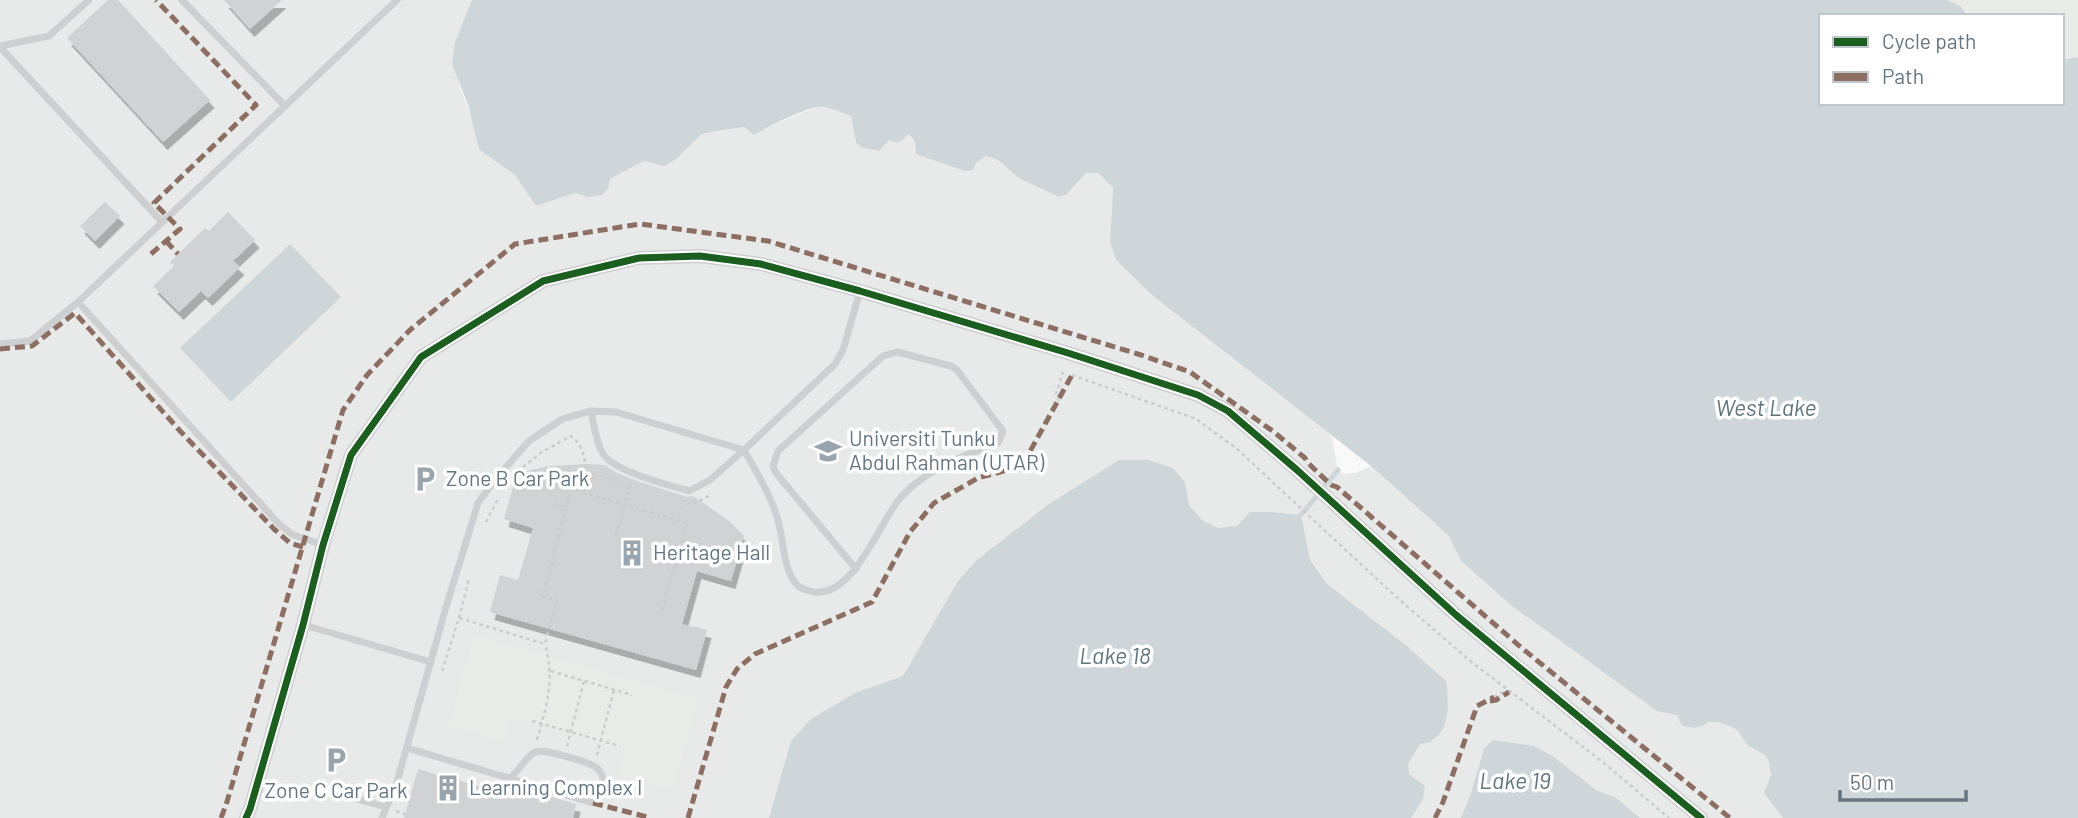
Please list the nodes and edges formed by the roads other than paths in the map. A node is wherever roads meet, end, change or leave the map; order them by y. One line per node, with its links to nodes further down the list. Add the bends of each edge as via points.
1 (89, 0): 4 (lane, via 49,36)
2 (182, 0): 5 (lane)
3 (397, 0): 5 (lane)
4 (0, 47): 6 (lane)
5 (285, 106): 6 (lane)
6 (162, 222): 8 (lane)
7 (860, 291): 11 (lane, via 835,364); 12 (street, via 761,264 700,256 639,258 543,281 421,357 351,455); 22 (street, via 1198,395 1228,411 1456,615)
8 (78, 302): 9 (lane, via 30,341); 12 (lane, via 279,524 293,536)
9 (0, 344)
10 (591, 411): 11 (lane, via 615,412); 11 (lane, via 608,461 689,491 710,481); 15 (lane, via 562,419 529,441 478,503)
11 (744, 450): 13 (lane, via 777,516 790,575 798,587 830,591)
12 (323, 545): 14 (street)
13 (856, 569): 13 (lane, via 902,497 943,464 998,443 1001,437 1003,431 951,366 897,352 883,356 778,451 776,473)
14 (303, 625): 15 (lane); 20 (street)
15 (430, 662): 16 (lane)
16 (407, 748): 17 (lane); 19 (lane)
17 (508, 779): 17 (lane, via 533,754 544,751 594,766 603,780 601,796 593,803)
18 (351, 797): 19 (lane)
19 (386, 807): 21 (lane)
20 (246, 818)
21 (382, 818)
22 (1701, 818)

